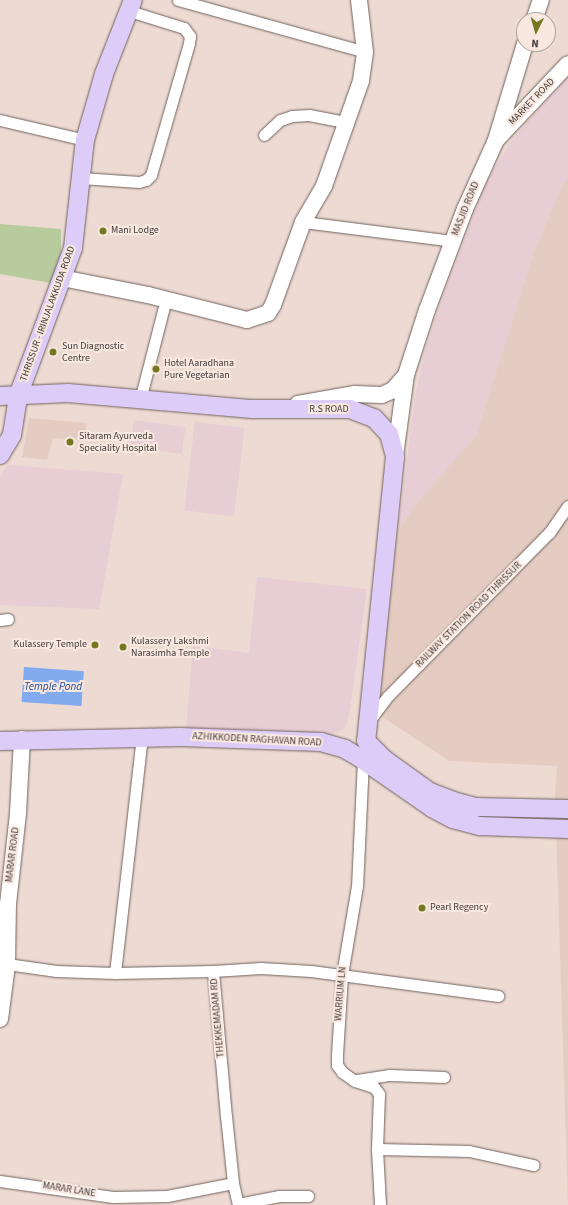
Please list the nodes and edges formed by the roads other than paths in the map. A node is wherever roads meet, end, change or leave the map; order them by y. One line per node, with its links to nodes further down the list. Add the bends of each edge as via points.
1 (178, 0): 6 (street)
2 (359, 0): 6 (street)
3 (541, 0): 5 (street)
4 (131, 5): 12 (main road, THRISSUR - IRINJALAKKUDA ROAD, via 104,74); 14 (street, via 184,28 190,36 189,43 150,175 146,180 139,182)
5 (537, 12)
6 (365, 52): 10 (street, via 361,81)
7 (524, 52): 13 (street, MASJID ROAD)
8 (568, 64): 13 (street, MARKET ROAD)
9 (0, 120): 12 (street)
10 (346, 122): 11 (street, via 309,115 292,116 280,120); 15 (street, via 324,186)
11 (264, 135)
12 (85, 140): 14 (main road, THRISSUR - IRINJALAKKUDA ROAD)
13 (496, 140): 16 (street, MASJID ROAD)
14 (81, 178): 17 (main road, THRISSUR - IRINJALAKKUDA ROAD, via 73,248)
15 (303, 222): 16 (street); 18 (street, via 273,305 260,318 247,320)
16 (453, 240): 19 (street, MASJID ROAD)
17 (62, 278): 18 (street); 21 (main road, THRISSUR - IRINJALAKKUDA ROAD)
18 (166, 299): 22 (street)
19 (406, 375): 23 (street, via 393,390 382,395 332,397); 25 (street)
20 (0, 387): 21 (main road)
21 (9, 396): 22 (main road, R.S ROAD, via 68,393); 24 (main road, THRISSUR - IRINJALAKKUDA ROAD, via 12,435)
22 (140, 400): 23 (main road, R.S ROAD)
23 (274, 410): 25 (main road, R.S ROAD, via 350,409 363,412 385,428 392,441)
24 (0, 455)
25 (395, 457): 27 (main road, R.S ROAD)
26 (568, 506): 27 (street, RAILWAY STATION ROAD THRISSUR, via 549,533 388,696)
27 (368, 722): 31 (main road, R.S ROAD); 32 (main road, via 358,736)
28 (142, 737): 29 (main road, AZHIKKODEN RAGHAVAN ROAD); 32 (main road, AZHIKKODEN RAGHAVAN ROAD); 38 (street)
29 (22, 739): 30 (main road, AZHIKKODEN RAGHAVAN ROAD); 36 (street, MARAR ROAD, via 18,814)
30 (0, 741)
31 (366, 741): 33 (main road, R.S ROAD); 34 (main road, via 384,759 424,788 447,799 476,807)
32 (321, 742): 33 (main road, AZHIKKODEN RAGHAVAN ROAD, via 345,749)
33 (364, 760): 35 (main road, AZHIKKODEN RAGHAVAN ROAD, via 432,808 453,819 480,826); 39 (street, WARRIUM LN, via 357,886)
34 (568, 809)
35 (568, 829)
36 (3, 964): 38 (street, THEKKEMADAM RD, via 56,971); 41 (street, MARAR ROAD)
37 (213, 971): 38 (street, THEKKEMADAM RD); 39 (street, via 261,968); 47 (street, THEKKEMADAM RD)
38 (115, 974)
39 (342, 975): 40 (street); 43 (street, WARRIUM LN, via 337,1065)
40 (498, 996)
41 (0, 1019)
42 (444, 1077): 43 (street, via 390,1075)
43 (355, 1081): 44 (street, WARRIUM LN, via 374,1087 380,1094)
44 (377, 1149): 45 (street, via 469,1151); 50 (street, WARRIUM LN)
45 (533, 1165)
46 (0, 1181): 47 (street, MARAR LANE, via 113,1197 167,1196)
47 (233, 1183): 49 (street, THEKKEMADAM RD)
48 (308, 1196): 49 (street, via 280,1196)
49 (238, 1204)
50 (380, 1205)

